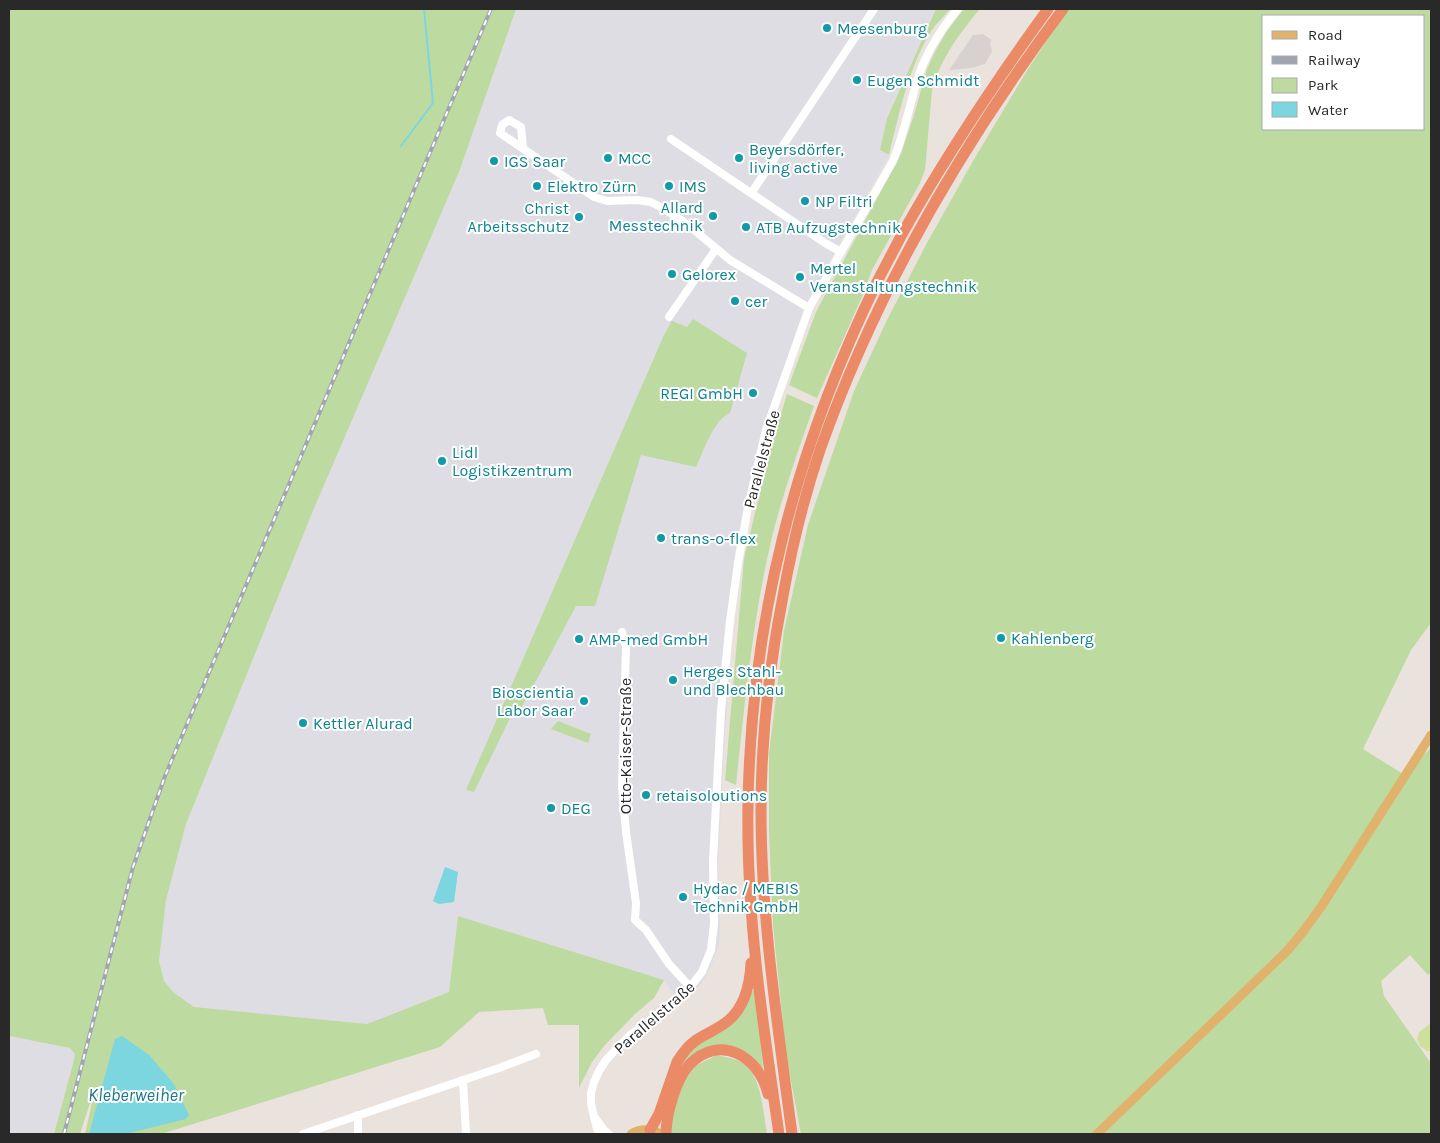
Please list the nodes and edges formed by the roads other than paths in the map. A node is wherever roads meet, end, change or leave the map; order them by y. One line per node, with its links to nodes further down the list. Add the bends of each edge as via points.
1 (874, 9): 7 (street)
2 (958, 9): 9 (street, Parallelstraße, via 936,40 921,70 893,161)
3 (1048, 9): 14 (highway, via 916,209 848,343 806,455 771,583 753,705 748,807)
4 (1063, 9): 30 (highway, via 981,127 888,288 857,356 820,452 794,544 770,667 761,810 767,929)
5 (671, 139): 7 (street)
6 (523, 148): 8 (street, via 594,197 607,201 651,202 687,224)
7 (752, 192): 9 (street)
8 (716, 249): 10 (street); 11 (street)
9 (841, 252): 10 (street, Parallelstraße)
10 (809, 308): 15 (street, Parallelstraße, via 766,430 738,563 721,711 713,860 713,939 702,972)
11 (669, 316)
12 (622, 632): 15 (street, Otto-Kaiser-Straße, via 626,647 622,787 636,903 635,920)
13 (1431, 735): 31 (main road, via 1302,933)
14 (752, 931): 20 (highway, via 748,986 738,1010 682,1054); 29 (highway)
15 (690, 987): 18 (street, Parallelstraße, via 628,1036 606,1060 591,1093)
16 (536, 1054): 17 (street)
17 (463, 1080): 19 (street); 23 (street)
18 (592, 1112): 24 (street, Parallelstraße); 25 (street)
19 (358, 1115): 21 (street); 22 (street)
20 (650, 1130): 26 (main road); 27 (main road)
21 (303, 1134)
22 (358, 1134)
23 (466, 1134)
24 (601, 1134)
25 (610, 1134)
26 (632, 1134)
27 (661, 1134)
28 (666, 1134): 29 (highway, via 666,1122 683,1074 700,1057 724,1050 743,1056 759,1072 766,1086)
29 (778, 1134)
30 (792, 1134)
31 (1097, 1134)

